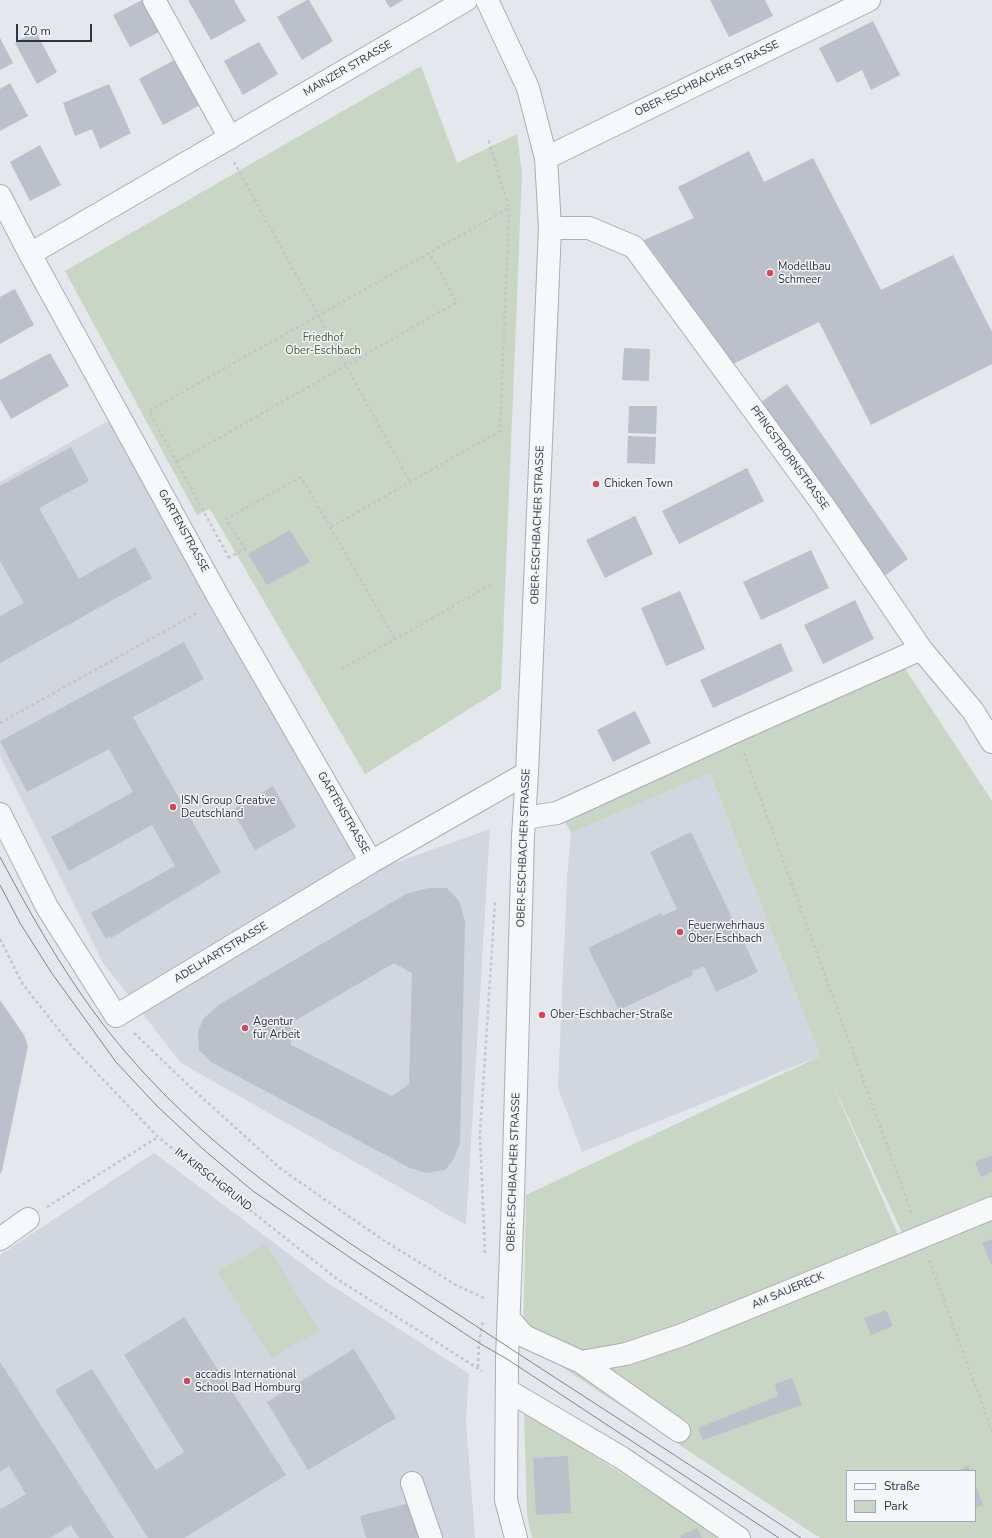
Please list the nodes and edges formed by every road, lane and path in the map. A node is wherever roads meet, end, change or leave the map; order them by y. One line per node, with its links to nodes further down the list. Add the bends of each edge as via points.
1 (154, 0): 6 (street)
2 (466, 0): 6 (street, MAINZER STRASSE)
3 (869, 0): 7 (street, OBER-ESCHBACHER STRASSE)
4 (494, 2): 7 (street, OBER-ESCHBACHER STRASSE, via 528,88)
5 (488, 139): 9 (path)
6 (226, 140): 12 (street, MAINZER STRASSE); 13 (path)
7 (546, 158): 10 (street, OBER-ESCHBACHER STRASSE)
8 (0, 196): 12 (street, GARTENSTRASSE)
9 (509, 208): 11 (path); 16 (path, via 500,430)
10 (550, 228): 23 (street, PFINGSTBORNSTRASSE, via 589,228 634,247 824,506); 28 (street, OBER-ESCHBACHER STRASSE)
11 (429, 253): 13 (path); 14 (path, via 457,302)
12 (30, 254): 19 (street, GARTENSTRASSE)
13 (318, 315): 14 (path); 15 (path, via 149,411)
14 (346, 365): 15 (path); 16 (path)
15 (177, 462): 18 (path)
16 (410, 482): 17 (path)
17 (331, 527): 18 (path, via 301,476 226,519 245,549); 22 (path)
18 (229, 558): 19 (path)
19 (205, 571): 21 (street, GARTENSTRASSE)
20 (491, 585): 22 (path)
21 (220, 600): 25 (path); 31 (street, GARTENSTRASSE)
22 (396, 639): 24 (path)
23 (921, 649): 26 (street); 27 (street, PFINGSTBORNSTRASSE, via 973,710)
24 (342, 669)
25 (0, 722)
26 (736, 731): 30 (street, via 557,813); 38 (path)
27 (992, 742)
28 (528, 773): 30 (street, OBER-ESCHBACHER STRASSE); 31 (street, ADELHARTSTRASSE)
29 (0, 814): 34 (street, via 47,907)
30 (524, 818): 43 (street, OBER-ESCHBACHER STRASSE)
31 (371, 862): 34 (street, ADELHARTSTRASSE)
32 (495, 898): 40 (path, via 480,1135)
33 (0, 939): 35 (path, IM KIRSCHGRUND, via 22,983 69,1043)
34 (116, 1016): 41 (path, via 281,1169 383,1240 456,1285 487,1300)
35 (158, 1137): 37 (path); 42 (path, IM KIRSCHGRUND, via 337,1279 478,1367)
36 (992, 1208): 38 (street, AM SAUERECK)
37 (28, 1219): 39 (street)
38 (921, 1236): 44 (street, AM SAUERECK, via 682,1335 626,1354); 46 (path)
39 (0, 1239)
40 (485, 1260)
41 (486, 1292)
42 (484, 1314)
43 (510, 1320): 44 (street, via 524,1336); 45 (street, OBER-ESCHBACHER STRASSE)
44 (581, 1362): 47 (street)
45 (507, 1390): 49 (street, OBER-ESCHBACHER STRASSE, via 506,1500); 51 (street, via 622,1458)
46 (992, 1430)
47 (680, 1431)
48 (412, 1483): 50 (street)
49 (509, 1536)
50 (431, 1538)
51 (739, 1538)

